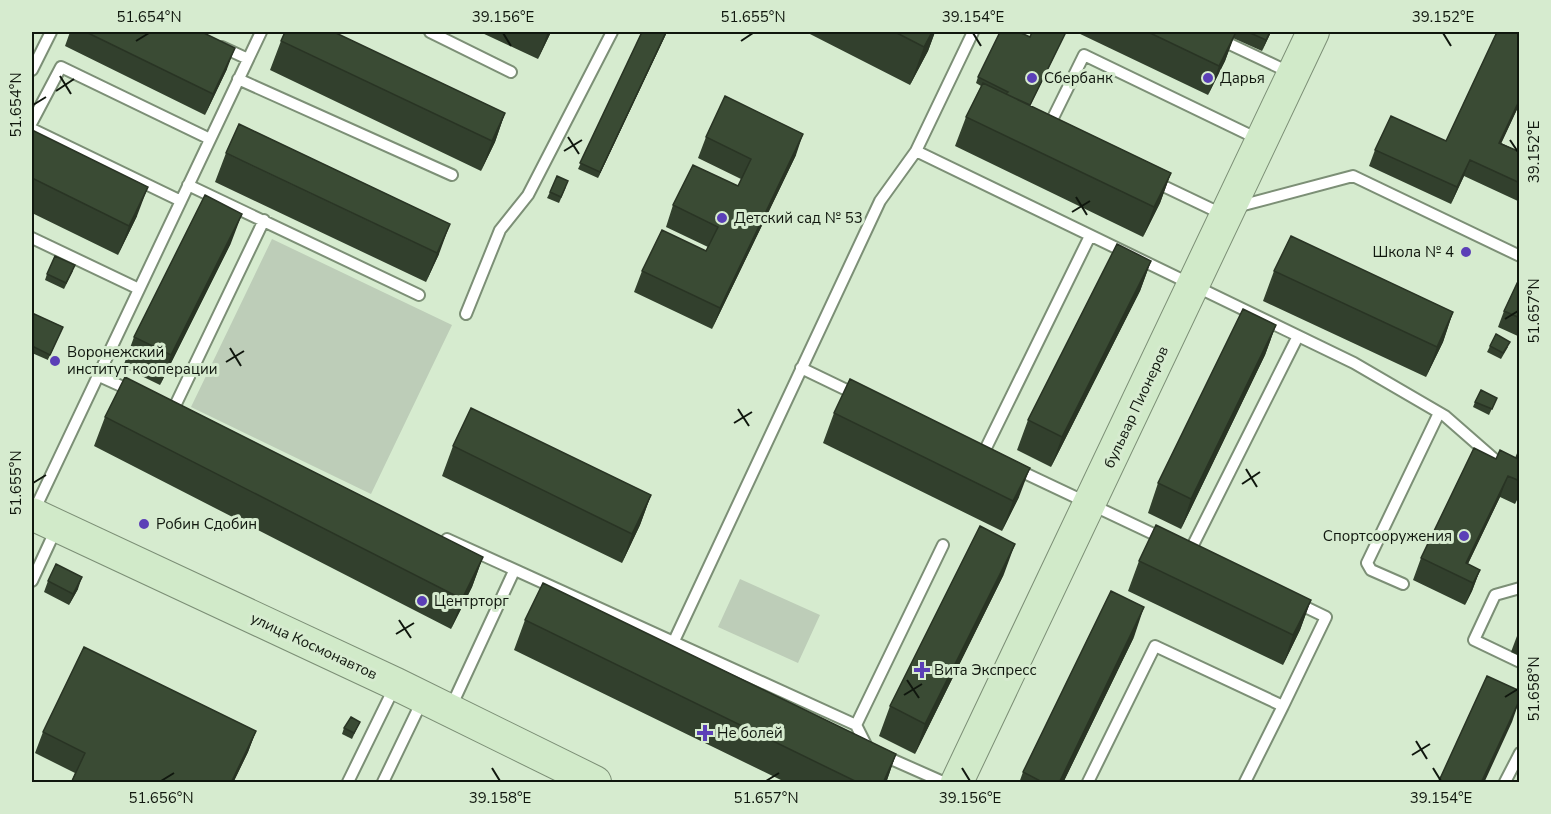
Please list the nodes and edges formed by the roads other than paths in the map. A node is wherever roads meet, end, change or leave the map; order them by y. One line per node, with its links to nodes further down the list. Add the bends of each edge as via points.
1 (51, 32): 10 (lane)
2 (261, 32): 9 (lane)
3 (430, 32): 11 (lane)
4 (612, 32): 32 (lane, via 528,195 500,230)
5 (973, 32): 19 (lane)
6 (1204, 32): 12 (lane)
7 (1313, 32): 12 (street, бульвар Пионеров)
8 (209, 41): 9 (lane)
9 (248, 59): 13 (lane)
10 (32, 70)
11 (511, 72)
12 (1293, 74): 18 (street, бульвар Пионеров)
13 (238, 78): 17 (lane); 20 (lane)
14 (32, 123): 17 (lane, via 61,67)
15 (32, 129): 23 (lane)
16 (1058, 135): 18 (lane, via 1048,130 1084,54)
17 (210, 139): 22 (lane)
18 (1261, 140): 24 (street, бульвар Пионеров)
19 (916, 151): 26 (lane); 34 (lane, via 879,201)
20 (452, 175)
21 (1143, 176): 24 (lane)
22 (188, 185): 23 (lane); 25 (lane)
23 (181, 201): 30 (lane)
24 (1227, 212): 28 (lane, via 1353,176); 29 (street, бульвар Пионеров)
25 (264, 220): 31 (lane); 39 (lane, via 168,407)
26 (1090, 236): 29 (lane); 41 (lane)
27 (32, 238): 30 (lane)
28 (1520, 256)
29 (1192, 286): 33 (lane); 43 (street, бульвар Пионеров)
30 (140, 289): 35 (lane)
31 (419, 295)
32 (466, 314)
33 (1297, 338): 38 (lane, via 1354,363); 43 (lane, via 1196,553)
34 (801, 369): 37 (lane); 52 (lane)
35 (99, 376): 36 (lane); 44 (lane)
36 (142, 395)
37 (865, 399)
38 (1439, 413): 42 (lane); 49 (lane, via 1367,563 1371,570)
39 (184, 415)
40 (973, 449): 41 (lane)
41 (994, 459): 43 (lane)
42 (1520, 477)
43 (1090, 506): 62 (street, бульвар Пионеров)
44 (40, 518): 48 (lane); 54 (street, улица Космонавтов)
45 (440, 536): 47 (lane)
46 (943, 545): 56 (lane)
47 (514, 571): 52 (lane); 54 (lane)
48 (32, 581)
49 (1403, 584)
50 (1520, 588): 53 (lane, via 1495,595 1474,640)
51 (1285, 597): 55 (lane, via 1326,617)
52 (674, 641): 56 (lane)
53 (1520, 663)
54 (423, 697): 58 (lane); 59 (lane); 60 (street, улица Космонавтов)
55 (1283, 706): 63 (lane, via 1155,646); 64 (lane)
56 (856, 724): 61 (lane, via 867,749)
57 (1520, 753): 65 (lane)
58 (348, 783)
59 (383, 783)
60 (595, 783)
61 (943, 783)
62 (957, 783)
63 (1088, 783)
64 (1245, 783)
65 (1505, 783)

